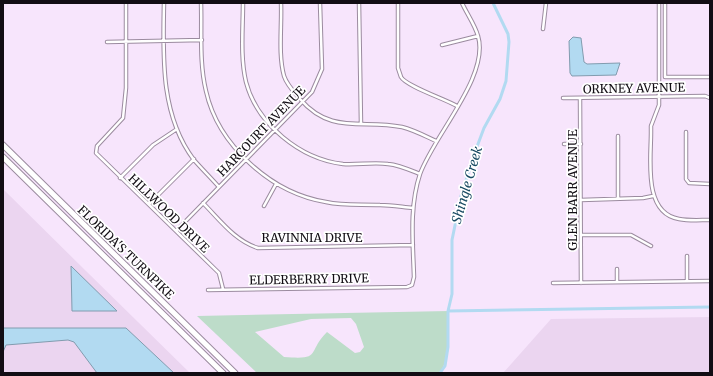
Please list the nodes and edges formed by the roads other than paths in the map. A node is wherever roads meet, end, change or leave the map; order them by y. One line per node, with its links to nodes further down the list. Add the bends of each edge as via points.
1 (126, 3): 18 (street)
2 (164, 3): 16 (street)
3 (202, 3): 15 (street)
4 (243, 3): 29 (street, via 246,81 256,108)
5 (281, 3): 25 (street, via 285,78)
6 (320, 3): 25 (street, HARCOURT AVENUE, via 322,69 312,92)
7 (359, 3): 27 (street)
8 (398, 3): 26 (street, via 398,68 401,77 416,88)
9 (462, 3): 14 (street)
10 (546, 3): 13 (street)
11 (659, 3): 23 (street)
12 (665, 3): 20 (street, via 665,77)
13 (543, 29)
14 (478, 36): 19 (street); 26 (street, via 480,48 476,72)
15 (202, 40): 16 (street); 38 (street, via 203,71 210,104 230,141)
16 (163, 41): 18 (street); 28 (street, via 168,101)
17 (107, 42): 18 (street)
18 (125, 42): 40 (street, HILLWOOD DRIVE, via 126,88 122,118 97,146 96,153)
19 (442, 45)
20 (710, 77)
21 (563, 98): 22 (street, ORKNEY AVENUE)
22 (580, 98): 23 (street, ORKNEY AVENUE); 34 (street, GLEN BARR AVENUE)
23 (659, 98): 24 (street, ORKNEY AVENUE); 44 (street, via 651,126)
24 (710, 98)
25 (302, 102): 27 (street, via 329,121); 29 (street, HARCOURT AVENUE)
26 (457, 106): 32 (street)
27 (361, 125): 32 (street, via 402,128)
28 (177, 129): 37 (street); 40 (street, via 153,145)
29 (276, 130): 38 (street, HARCOURT AVENUE); 39 (street, via 297,148 325,160 343,164 388,164)
30 (686, 132): 42 (street, via 686,179 692,184)
31 (618, 136): 46 (street)
32 (436, 141): 39 (street)
33 (564, 144): 34 (street)
34 (581, 144): 45 (street, GLEN BARR AVENUE)
35 (3, 145): 66 (highway, FLORIDA'S TURNPIKE)
36 (3, 157): 65 (highway, FLORIDA'S TURNPIKE)
37 (194, 159): 43 (street); 48 (street)
38 (246, 159): 41 (street); 43 (street, HARCOURT AVENUE)
39 (420, 174): 50 (street)
40 (120, 178): 48 (street, HILLWOOD DRIVE)
41 (276, 184): 49 (street); 50 (street, via 305,198 324,202)
42 (710, 184)
43 (219, 187): 47 (street, HARCOURT AVENUE)
44 (653, 196): 46 (street); 51 (street, via 661,210 669,216 678,219)
45 (581, 200): 46 (street); 53 (street, GLEN BARR AVENUE)
46 (618, 200)
47 (203, 203): 52 (street, HARCOURT AVENUE); 54 (street, RAVINNIA DRIVE, via 238,238 258,248)
48 (149, 204): 52 (street, HILLWOOD DRIVE)
49 (264, 206)
50 (413, 208): 54 (street)
51 (710, 220)
52 (176, 231): 63 (street, HILLWOOD DRIVE, via 219,273)
53 (582, 235): 55 (street, via 631,235); 62 (street, GLEN BARR AVENUE)
54 (413, 245): 63 (street, ELDERBERRY DRIVE, via 414,277 410,287)
55 (651, 246)
56 (687, 256): 58 (street)
57 (617, 269): 60 (street)
58 (688, 281): 59 (street); 60 (street)
59 (710, 281)
60 (617, 282): 62 (street)
61 (553, 283): 62 (street)
62 (581, 283)
63 (223, 289): 64 (street, ELDERBERRY DRIVE)
64 (208, 290)
65 (223, 373)
66 (235, 373)

